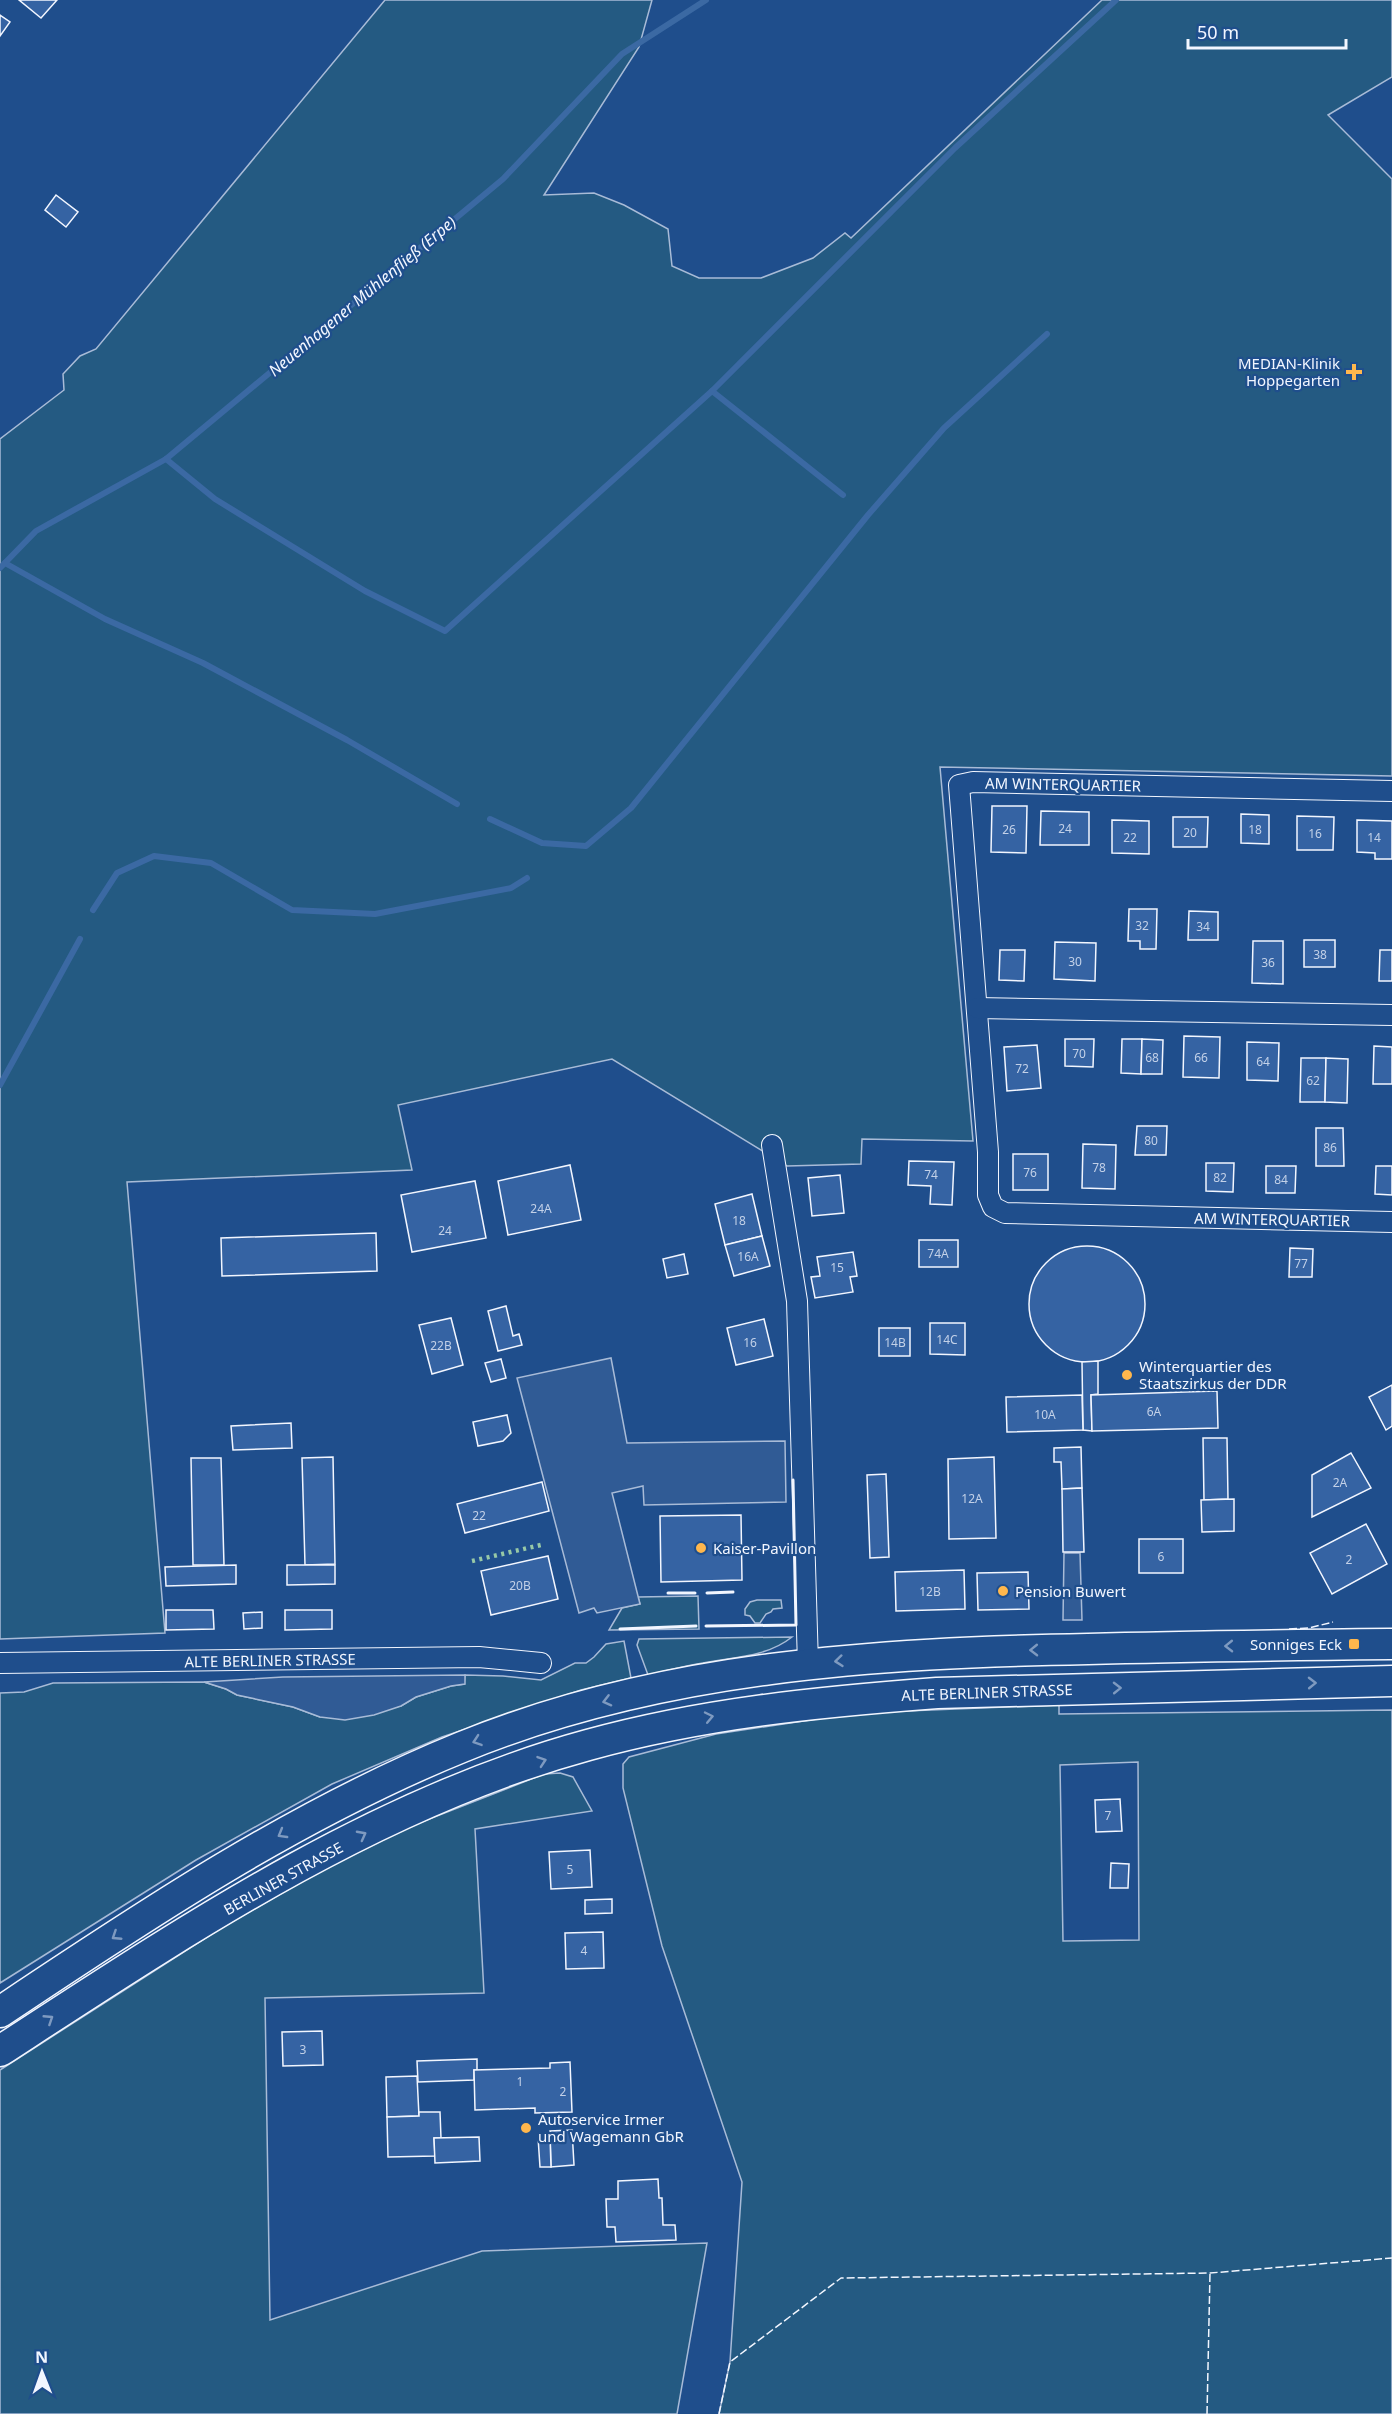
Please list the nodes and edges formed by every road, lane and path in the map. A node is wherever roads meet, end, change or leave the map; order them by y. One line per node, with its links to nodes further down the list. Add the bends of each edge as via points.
1 (1392, 791): 2 (street, AM WINTERQUARTIER, via 973,782 959,785)
2 (977, 1008): 3 (street); 5 (street, AM WINTERQUARTIER, via 988,1195 993,1208 1005,1213)
3 (1392, 1015)
4 (772, 1144): 9 (street, via 797,1301)
5 (1392, 1222)
6 (1392, 1644): 9 (main road, one-way to 9, via 1009,1650)
7 (0, 1663): 8 (street, ALTE BERLINER STRASSE, via 479,1657)
8 (541, 1663)
9 (808, 1664): 12 (main road, one-way to 12, via 721,1676 572,1709 465,1745 292,1828 196,1883)
10 (1392, 1681): 11 (main road, ALTE BERLINER STRASSE, one-way to 10, via 718,1715 875,1698 959,1692)
11 (587, 1745): 13 (main road, BERLINER STRASSE, one-way to 11, via 257,1890 430,1803 489,1778)
12 (0, 2012)
13 (0, 2051)

